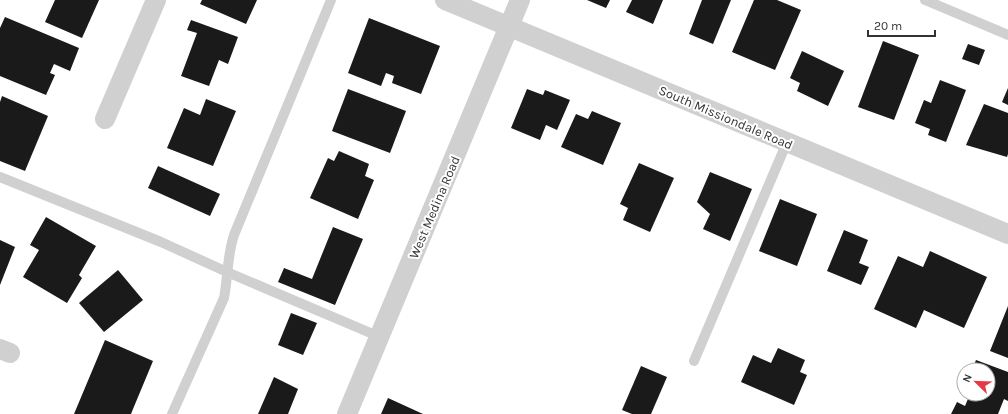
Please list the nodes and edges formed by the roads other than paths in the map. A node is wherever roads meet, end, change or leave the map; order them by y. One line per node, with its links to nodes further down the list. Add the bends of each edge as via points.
1 (156, 0): 8 (street)
2 (331, 0): 12 (lane, via 234,235)
3 (445, 0): 6 (street, South Missiondale Road)
4 (520, 0): 6 (street, West Medina Road)
5 (925, 0): 7 (lane)
6 (509, 27): 9 (street, South Missiondale Road); 13 (street, West Medina Road)
7 (1008, 35)
8 (105, 118)
9 (787, 142): 11 (street, South Missiondale Road); 14 (lane)
10 (0, 177): 12 (lane, via 161,242)
11 (1008, 234)
12 (227, 272): 13 (lane); 15 (lane, via 224,298)
13 (380, 338): 16 (street, West Medina Road)
14 (694, 361)
15 (172, 414)
16 (348, 414)

